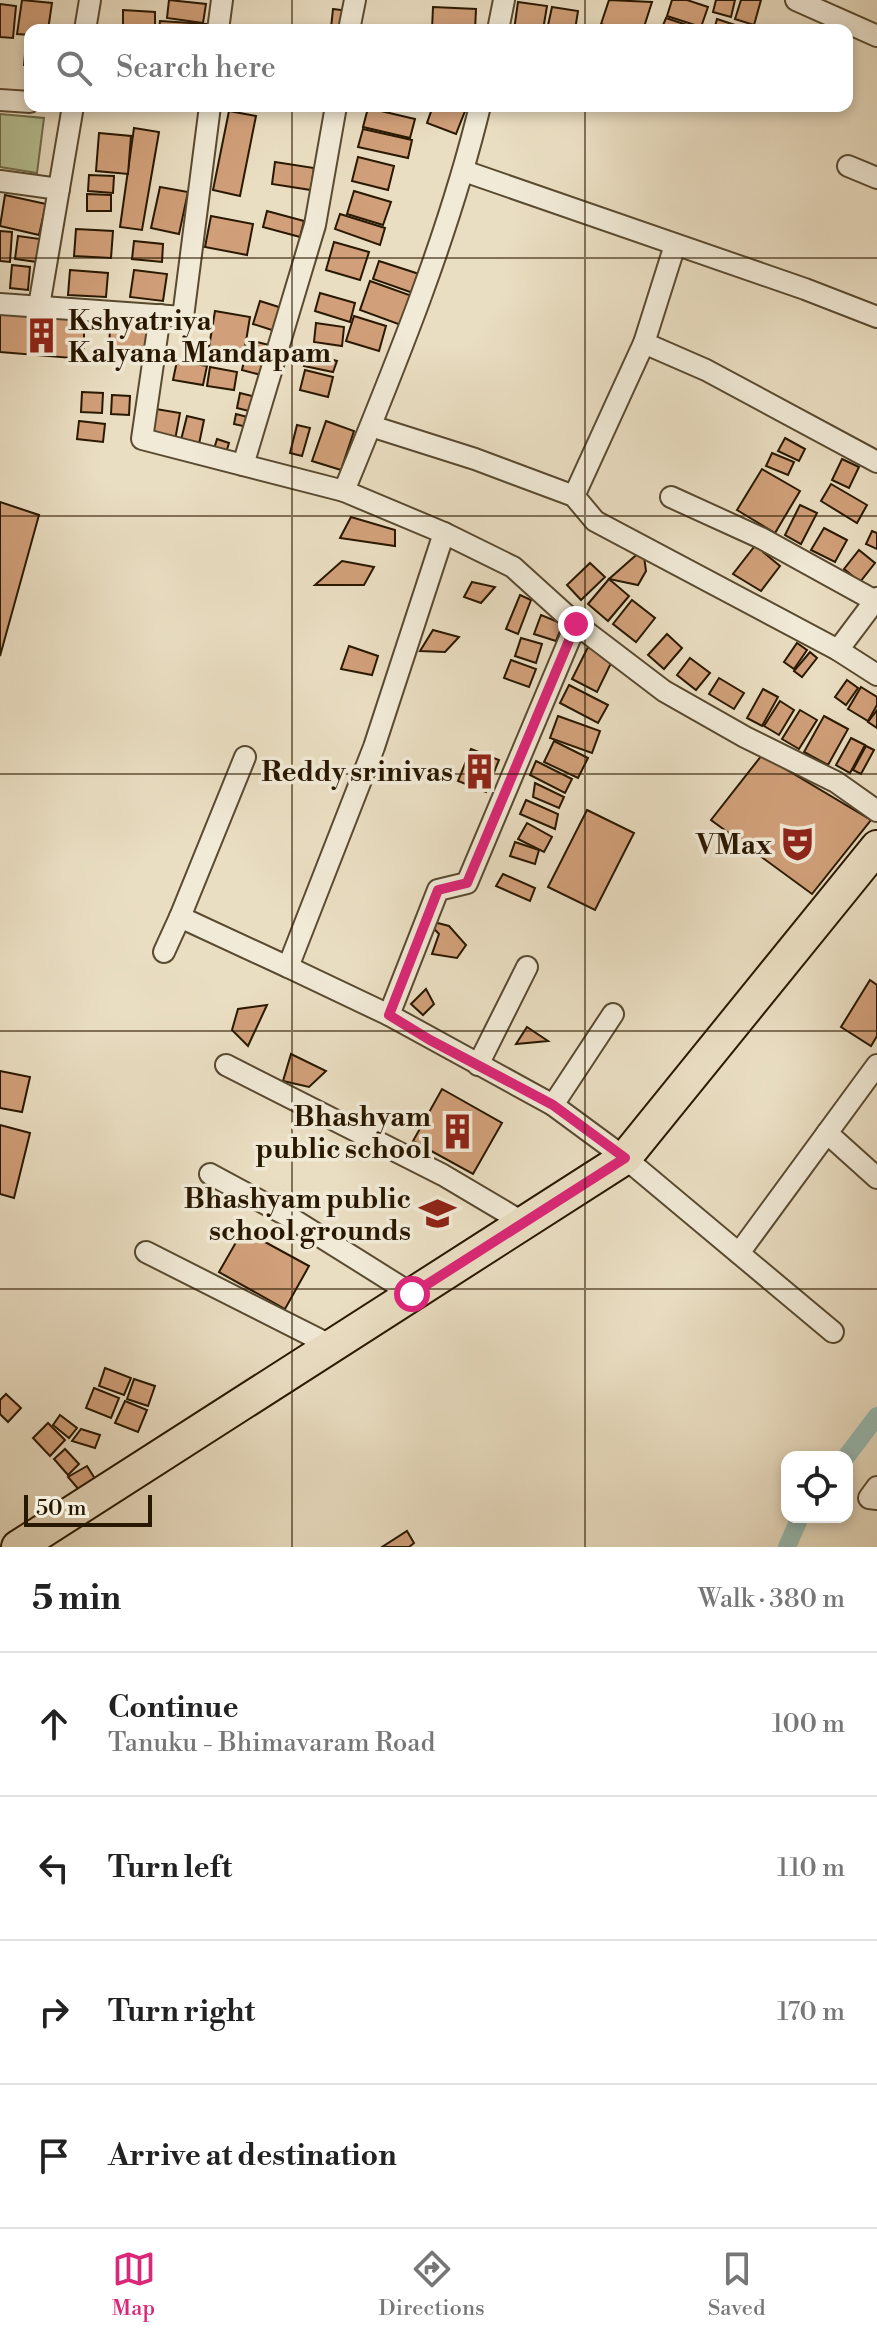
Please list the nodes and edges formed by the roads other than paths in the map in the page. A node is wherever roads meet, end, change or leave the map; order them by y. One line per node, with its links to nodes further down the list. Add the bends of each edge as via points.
1 (90, 0): 6 (street)
2 (222, 0): 7 (street)
3 (355, 0): 8 (street)
4 (504, 0): 9 (street)
5 (796, 0): 10 (street)
6 (86, 24)
7 (219, 24)
8 (350, 24)
9 (499, 24)
10 (850, 24)
11 (853, 25): 12 (street)
12 (877, 36)
13 (0, 100): 14 (street)
14 (24, 102)
15 (72, 112): 23 (street)
16 (209, 112): 27 (street, via 183,317)
17 (335, 112): 32 (street, via 315,225)
18 (479, 112): 20 (street)
19 (848, 166): 21 (street)
20 (464, 171): 24 (street); 30 (street)
21 (877, 178)
22 (0, 181): 23 (street)
23 (59, 189): 26 (street)
24 (675, 245): 28 (street); 29 (street)
25 (0, 304): 26 (street)
26 (39, 306): 27 (street)
27 (160, 315): 32 (street, via 142,439)
28 (877, 317)
29 (644, 343): 31 (street, via 706,370); 34 (street)
30 (371, 426): 33 (street); 34 (street)
31 (877, 462)
32 (243, 465): 33 (street)
33 (344, 491): 36 (street)
34 (574, 496): 39 (street, via 595,521)
35 (671, 497): 37 (street)
36 (444, 533): 38 (street, via 513,567); 46 (street, via 374,747)
37 (876, 600): 39 (street)
38 (576, 624): 42 (street, via 664,691 836,782); 49 (street, via 467,883 438,890)
39 (838, 650): 40 (street)
40 (877, 675)
41 (245, 757): 44 (street)
42 (877, 811)
43 (877, 847): 55 (main road)
44 (180, 917): 45 (street); 46 (street)
45 (164, 952)
46 (288, 967): 49 (street)
47 (527, 967): 51 (street)
48 (613, 1014): 53 (street)
49 (389, 1015): 51 (street)
50 (226, 1065): 58 (street, via 443,1175)
51 (478, 1065): 53 (street)
52 (877, 1065): 54 (street)
53 (553, 1105): 55 (street)
54 (827, 1133): 57 (street); 60 (street)
55 (625, 1158): 58 (main road); 60 (street)
56 (210, 1174): 61 (street)
57 (877, 1178)
58 (524, 1223): 61 (main road)
59 (146, 1252): 63 (street)
60 (739, 1253): 62 (street)
61 (412, 1294): 63 (main road)
62 (833, 1332)
63 (332, 1346): 66 (main road)
64 (877, 1487): 65 (street, via 869,1498)
65 (877, 1499)
66 (18, 1547)

